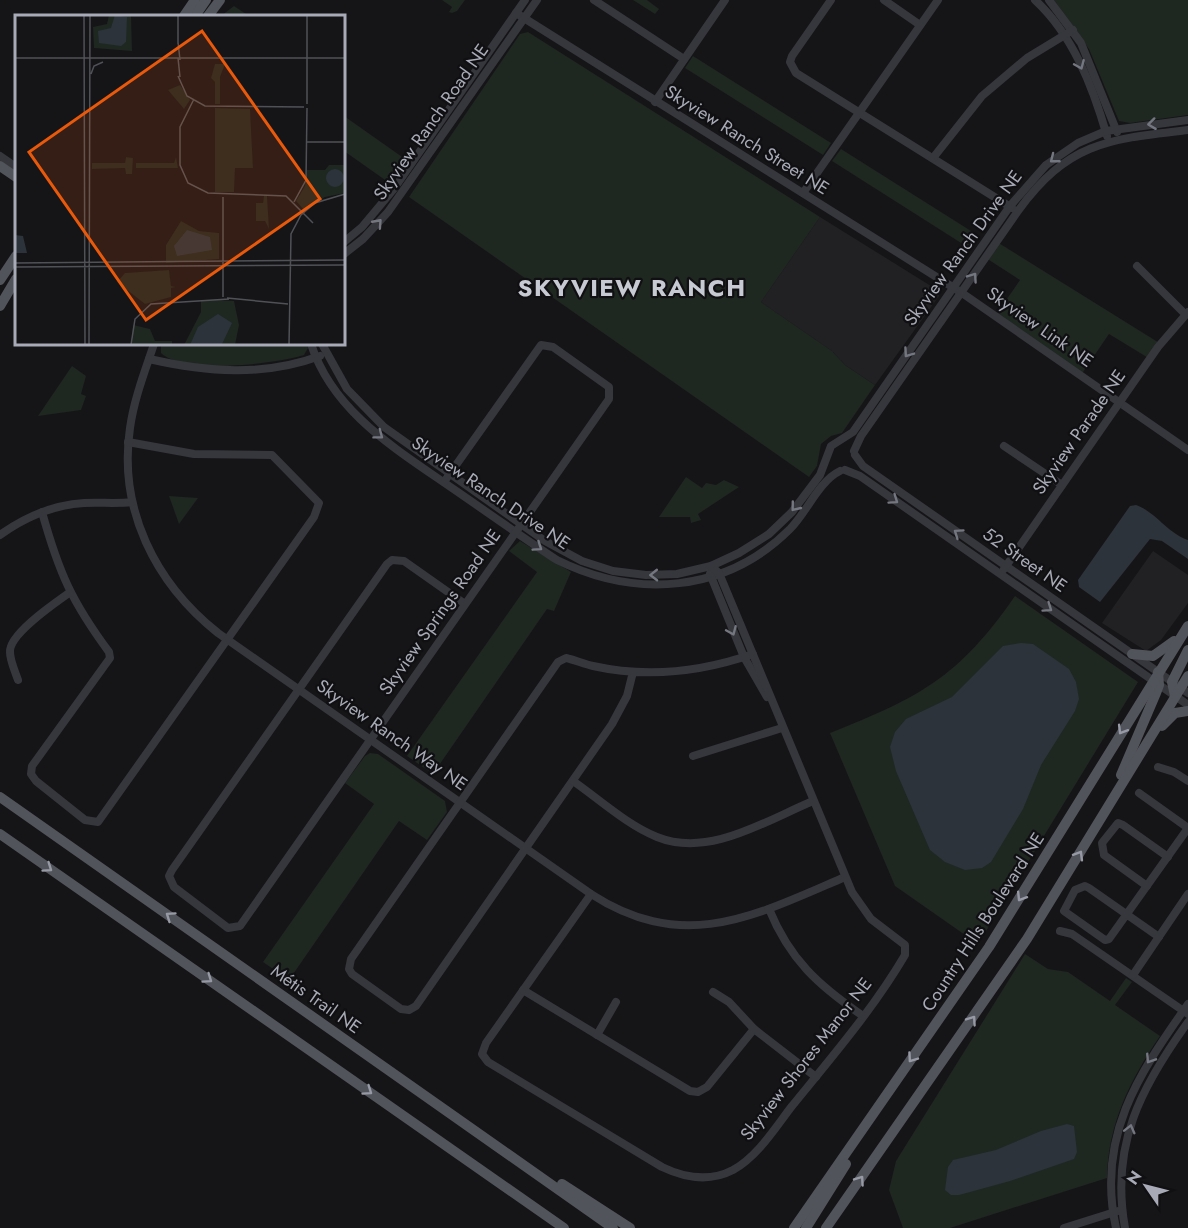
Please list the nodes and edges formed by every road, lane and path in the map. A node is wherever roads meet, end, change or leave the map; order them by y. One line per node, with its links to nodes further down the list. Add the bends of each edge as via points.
1 (195, 0): 13 (main road)
2 (206, 0): 14 (main road)
3 (220, 0): 15 (main road)
4 (525, 0): 16 (street, Skyview Ranch Road NE)
5 (537, 0): 16 (street, Skyview Ranch Road NE)
6 (594, 0): 20 (street)
7 (725, 0): 20 (street)
8 (831, 0): 22 (street, via 792,56 792,68)
9 (884, 0): 17 (street)
10 (938, 0): 17 (street)
11 (1035, 0): 19 (street)
12 (1049, 0): 18 (street)
13 (185, 15)
14 (196, 15)
15 (209, 15)
16 (520, 15): 21 (street, Skyview Ranch Street NE); 36 (street, Skyview Ranch Road NE, via 393,190); 37 (street, Skyview Ranch Road NE, one-way to 16, via 388,212)
17 (920, 25): 22 (street)
18 (1073, 30): 19 (street); 26 (street, via 1091,63)
19 (1065, 36): 25 (street, one-way to 25); 29 (street, via 1027,58 982,96)
20 (684, 60): 21 (street)
21 (655, 102): 34 (street, Skyview Ranch Street NE)
22 (859, 112): 29 (street); 34 (street)
23 (1188, 120): 26 (street, Skyview Ranch Drive NE, one-way to 26)
24 (1188, 130): 26 (street, Skyview Ranch Drive NE)
25 (1106, 131): 26 (street, Skyview Ranch Drive NE); 27 (street); 35 (street, Skyview Ranch Drive NE, one-way to 35, via 1060,153 1032,179)
26 (1117, 133): 27 (street, Skyview Ranch Drive NE)
27 (1109, 141): 35 (street, Skyview Ranch Drive NE, via 1077,154 1054,170)
28 (0, 156): 30 (street)
29 (933, 158): 35 (street)
30 (15, 166)
31 (0, 168): 32 (main road); 33 (street)
32 (15, 176)
33 (15, 181)
34 (803, 194): 42 (street, Skyview Ranch Street NE)
35 (1014, 209): 42 (street, Skyview Ranch Drive NE); 44 (street, Skyview Ranch Drive NE, one-way to 35)
36 (345, 241)
37 (345, 253)
38 (15, 258): 40 (main road)
39 (1137, 266): 47 (street)
40 (0, 280)
41 (15, 281): 45 (main road)
42 (953, 288): 44 (street, Skyview Ranch Street NE); 56 (street, Skyview Ranch Drive NE, one-way to 56, via 853,432)
43 (15, 291): 46 (main road)
44 (962, 293): 54 (street, Skyview Link NE); 59 (street, Skyview Ranch Drive NE, via 861,436)
45 (0, 306)
46 (0, 313)
47 (1187, 313): 54 (street, Skyview Parade NE)
48 (154, 345): 53 (street, Skyview Ranch Way NE)
49 (311, 345): 52 (street, Skyview Ranch Drive NE)
50 (322, 345): 51 (street, Skyview Ranch Drive NE)
51 (326, 354): 52 (street); 62 (street, Skyview Ranch Drive NE, via 347,389 373,418)
52 (316, 357): 53 (street, via 281,367 239,371 204,370); 63 (street, Skyview Ranch Drive NE, one-way to 63, via 338,394 361,421)
53 (149, 359): 55 (street, Skyview Ranch Way NE)
54 (1120, 402): 58 (street, Skyview Link NE); 64 (street, Skyview Parade NE)
55 (128, 442): 65 (street, Skyview Ranch Way NE); 76 (street, via 194,454 272,455 319,503 314,517)
56 (838, 442): 59 (street, via 847,444); 60 (street, via 828,450)
57 (1004, 446): 64 (street)
58 (1188, 450)
59 (854, 453): 61 (street, via 854,463); 70 (street, 52 Street NE, one-way to 59, via 863,466)
60 (827, 458): 61 (street, via 830,466); 69 (street, Skyview Ranch Drive NE, one-way to 69, via 820,475 781,523 757,542)
61 (843, 470): 70 (street, 52 Street NE, one-way to 70, via 860,476); 71 (street, Skyview Ranch Drive NE, via 827,481 776,542)
62 (449, 474): 63 (street); 67 (street, Skyview Ranch Drive NE); 67 (street, Skyview Springs Road NE, via 541,345 553,347 604,383 611,392)
63 (444, 482): 67 (street, Skyview Ranch Drive NE)
64 (1062, 485): 70 (street, Skyview Parade NE)
65 (132, 502): 66 (street, via 77,504); 76 (street, Skyview Ranch Way NE, via 148,550 171,589)
66 (42, 512): 68 (street); 73 (street)
67 (518, 528): 69 (street, Skyview Ranch Drive NE, one-way to 67, via 661,575 613,571); 72 (street, Skyview Ranch Drive NE, one-way to 72, via 557,560 613,582 671,585); 74 (street, Skyview Springs Road NE)
68 (0, 535)
69 (711, 566): 71 (street, Skyview Shores Manor NE); 72 (street, Skyview Shores Manor NE)
70 (1003, 570): 79 (street, 52 Street NE); 83 (street, 52 Street NE, one-way to 83)
71 (719, 573): 72 (street, Skyview Ranch Drive NE); 78 (street, Skyview Shores Manor NE)
72 (710, 577): 80 (street, Skyview Shores Manor NE, one-way to 80)
73 (69, 593): 76 (street, via 110,658 32,766 31,774 91,823 104,817); 84 (street, via 36,618 10,646)
74 (465, 604): 85 (street, via 404,561 392,560); 91 (street, Skyview Springs Road NE)
75 (1188, 626): 79 (main road, via 1158,654 1146,658); 83 (main road, Country Hills Boulevard NE)
76 (228, 640): 85 (street, Skyview Ranch Way NE)
77 (1188, 650): 86 (main road)
78 (753, 654): 80 (street); 87 (street, Skyview Shores Manor NE)
79 (1132, 654): 83 (street, 52 Street NE)
80 (744, 657): 81 (street, via 693,670); 87 (street, Skyview Shores Manor NE)
81 (633, 672): 95 (street, via 620,710); 100 (street, via 566,658 558,662)
82 (1188, 676): 86 (main road)
83 (1156, 679): 86 (street, 52 Street NE); 86 (street); 101 (main road); 124 (main road, Country Hills Boulevard NE, one-way to 124, via 1023,894)
84 (18, 680)
85 (299, 690): 91 (street, Skyview Ranch Way NE); 91 (street, Skyview Springs Road NE, via 169,876 174,887 228,928 240,926)
86 (1179, 690): 88 (street); 92 (main road)
87 (771, 702): 90 (street, Skyview Shores Manor NE)
88 (1188, 705)
89 (1188, 711): 92 (main road, via 1174,713)
90 (782, 728): 93 (street); 99 (street, Skyview Shores Manor NE)
91 (370, 740): 100 (street, Skyview Ranch Way NE)
92 (1141, 752): 101 (main road)
93 (693, 756)
94 (1158, 767): 96 (street)
95 (573, 781): 99 (street, via 655,836 690,844 729,837); 103 (street)
96 (1188, 781)
97 (1139, 793): 104 (street, via 1188,828)
98 (0, 797): 123 (main road, Métis Trail NE, one-way to 98)
99 (813, 801): 105 (street, Skyview Shores Manor NE)
100 (461, 802): 103 (street, Skyview Ranch Way NE); 103 (street, via 349,964 352,974 401,1008 409,1010 416,1006)
101 (1105, 811): 136 (main road, one-way to 101, via 997,984)
102 (0, 834): 125 (main road, one-way to 125)
103 (526, 848): 107 (street, Skyview Ranch Way NE)
104 (1168, 857): 106 (street); 106 (street, via 1123,825 1114,825 1102,843 1104,855)
105 (845, 877): 109 (street, Skyview Ranch Way NE); 118 (street, Skyview Shores Manor NE, via 871,920 906,949)
106 (1147, 886): 110 (street)
107 (591, 894): 109 (street, Skyview Ranch Way NE, via 630,914 678,925 727,922); 114 (street, Skyview Shores Manor NE)
108 (1188, 894): 112 (street)
109 (769, 909): 118 (street, via 787,947 806,971)
110 (1127, 914): 110 (street, via 1085,886 1075,890 1064,911 1105,940); 112 (street)
111 (1060, 931): 113 (street, via 1072,934)
112 (1159, 937): 113 (street)
113 (1132, 975): 117 (street)
114 (523, 990): 121 (street); 122 (street, Skyview Shores Manor NE, via 486,1043 484,1058 675,1173 705,1177 734,1170 755,1152)
115 (713, 992): 120 (street, via 729,1002)
116 (616, 1002): 121 (street)
117 (1186, 1010): 128 (street, one-way to 128, via 1148,1061 1126,1103 1113,1147)
118 (863, 1016): 122 (street, Skyview Shores Manor NE)
119 (1188, 1022): 127 (street, one-way to 119, via 1122,1169 1135,1109 1156,1066)
120 (754, 1029): 121 (street, via 707,1087 698,1092 690,1091); 122 (street)
121 (597, 1035)
122 (816, 1077)
123 (406, 1083): 132 (main road, Métis Trail NE); 133 (main road)
124 (884, 1099): 134 (main road, Country Hills Boulevard NE); 135 (main road)
125 (505, 1186): 126 (main road); 129 (main road)
126 (524, 1200): 130 (main road); 131 (main road)
127 (1122, 1210): 128 (street); 139 (street)
128 (1113, 1213): 137 (street); 138 (street)
129 (556, 1228)
130 (564, 1228)
131 (573, 1228)
132 (613, 1228)
133 (630, 1228)
134 (794, 1228)
135 (806, 1228)
136 (826, 1228)
137 (1064, 1228)
138 (1116, 1228)
139 (1125, 1228)

